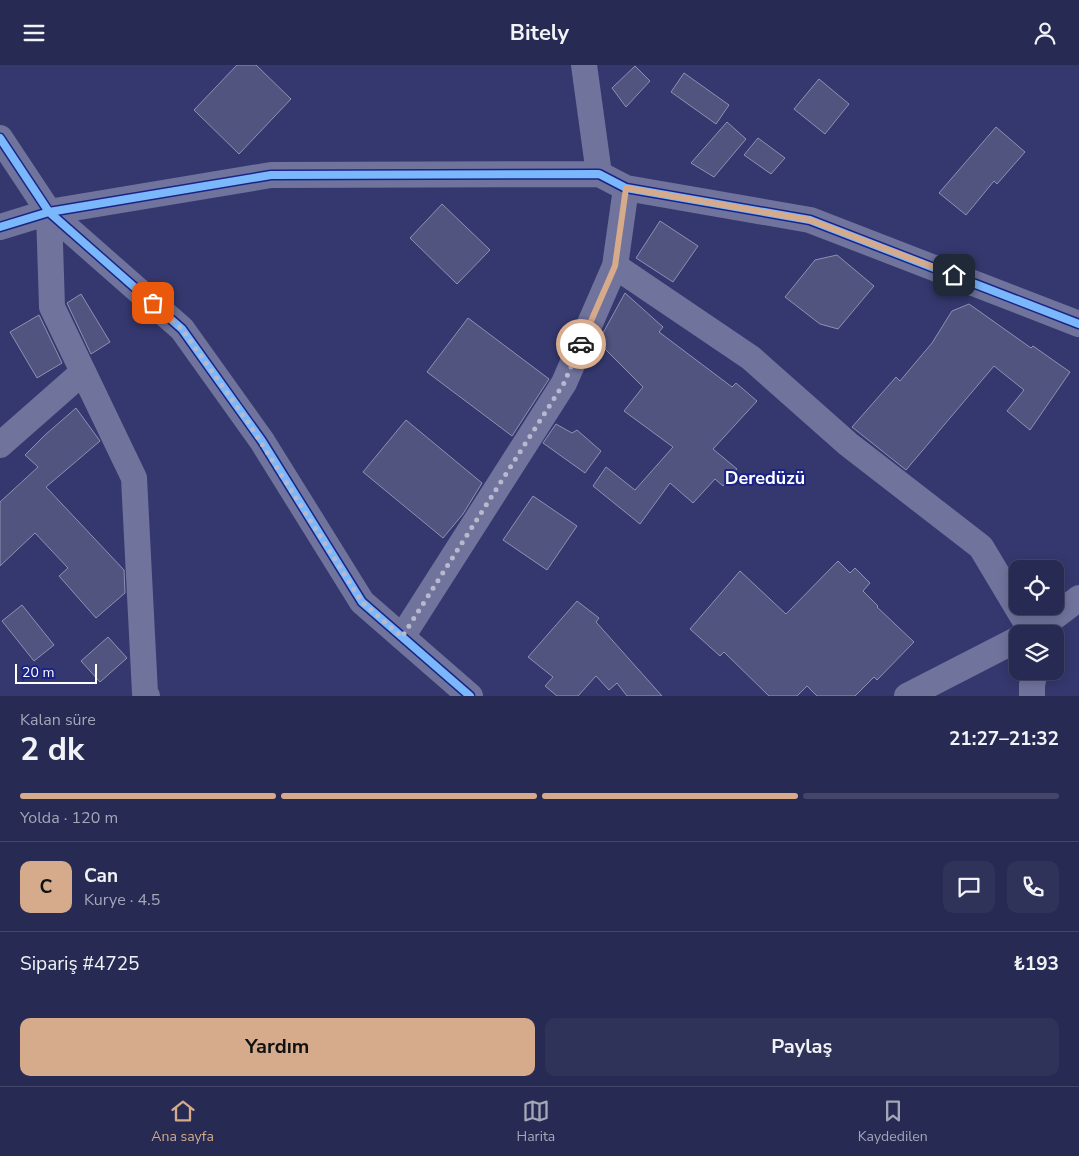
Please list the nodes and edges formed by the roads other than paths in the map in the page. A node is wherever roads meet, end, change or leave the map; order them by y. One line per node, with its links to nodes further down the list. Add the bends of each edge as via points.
1 (584, 65): 3 (street)
2 (0, 138): 5 (street)
3 (599, 174): 4 (street); 5 (street, via 271,175)
4 (626, 188): 7 (street); 8 (street, via 810,220)
5 (49, 212): 6 (street); 9 (street, via 52,307); 14 (street, via 182,329 262,441 362,602)
6 (0, 227)
7 (615, 266): 12 (street, via 751,358 848,444 980,547); 14 (street, via 564,383)
8 (1079, 324)
9 (83, 372): 10 (street); 17 (street, via 134,478)
10 (0, 445)
11 (1079, 598): 13 (street)
12 (1023, 625)
13 (1042, 625)
14 (402, 637): 18 (street)
15 (1009, 645): 19 (street)
16 (1033, 680): 20 (street)
17 (146, 696)
18 (470, 696)
19 (907, 696)
20 (1032, 696)

